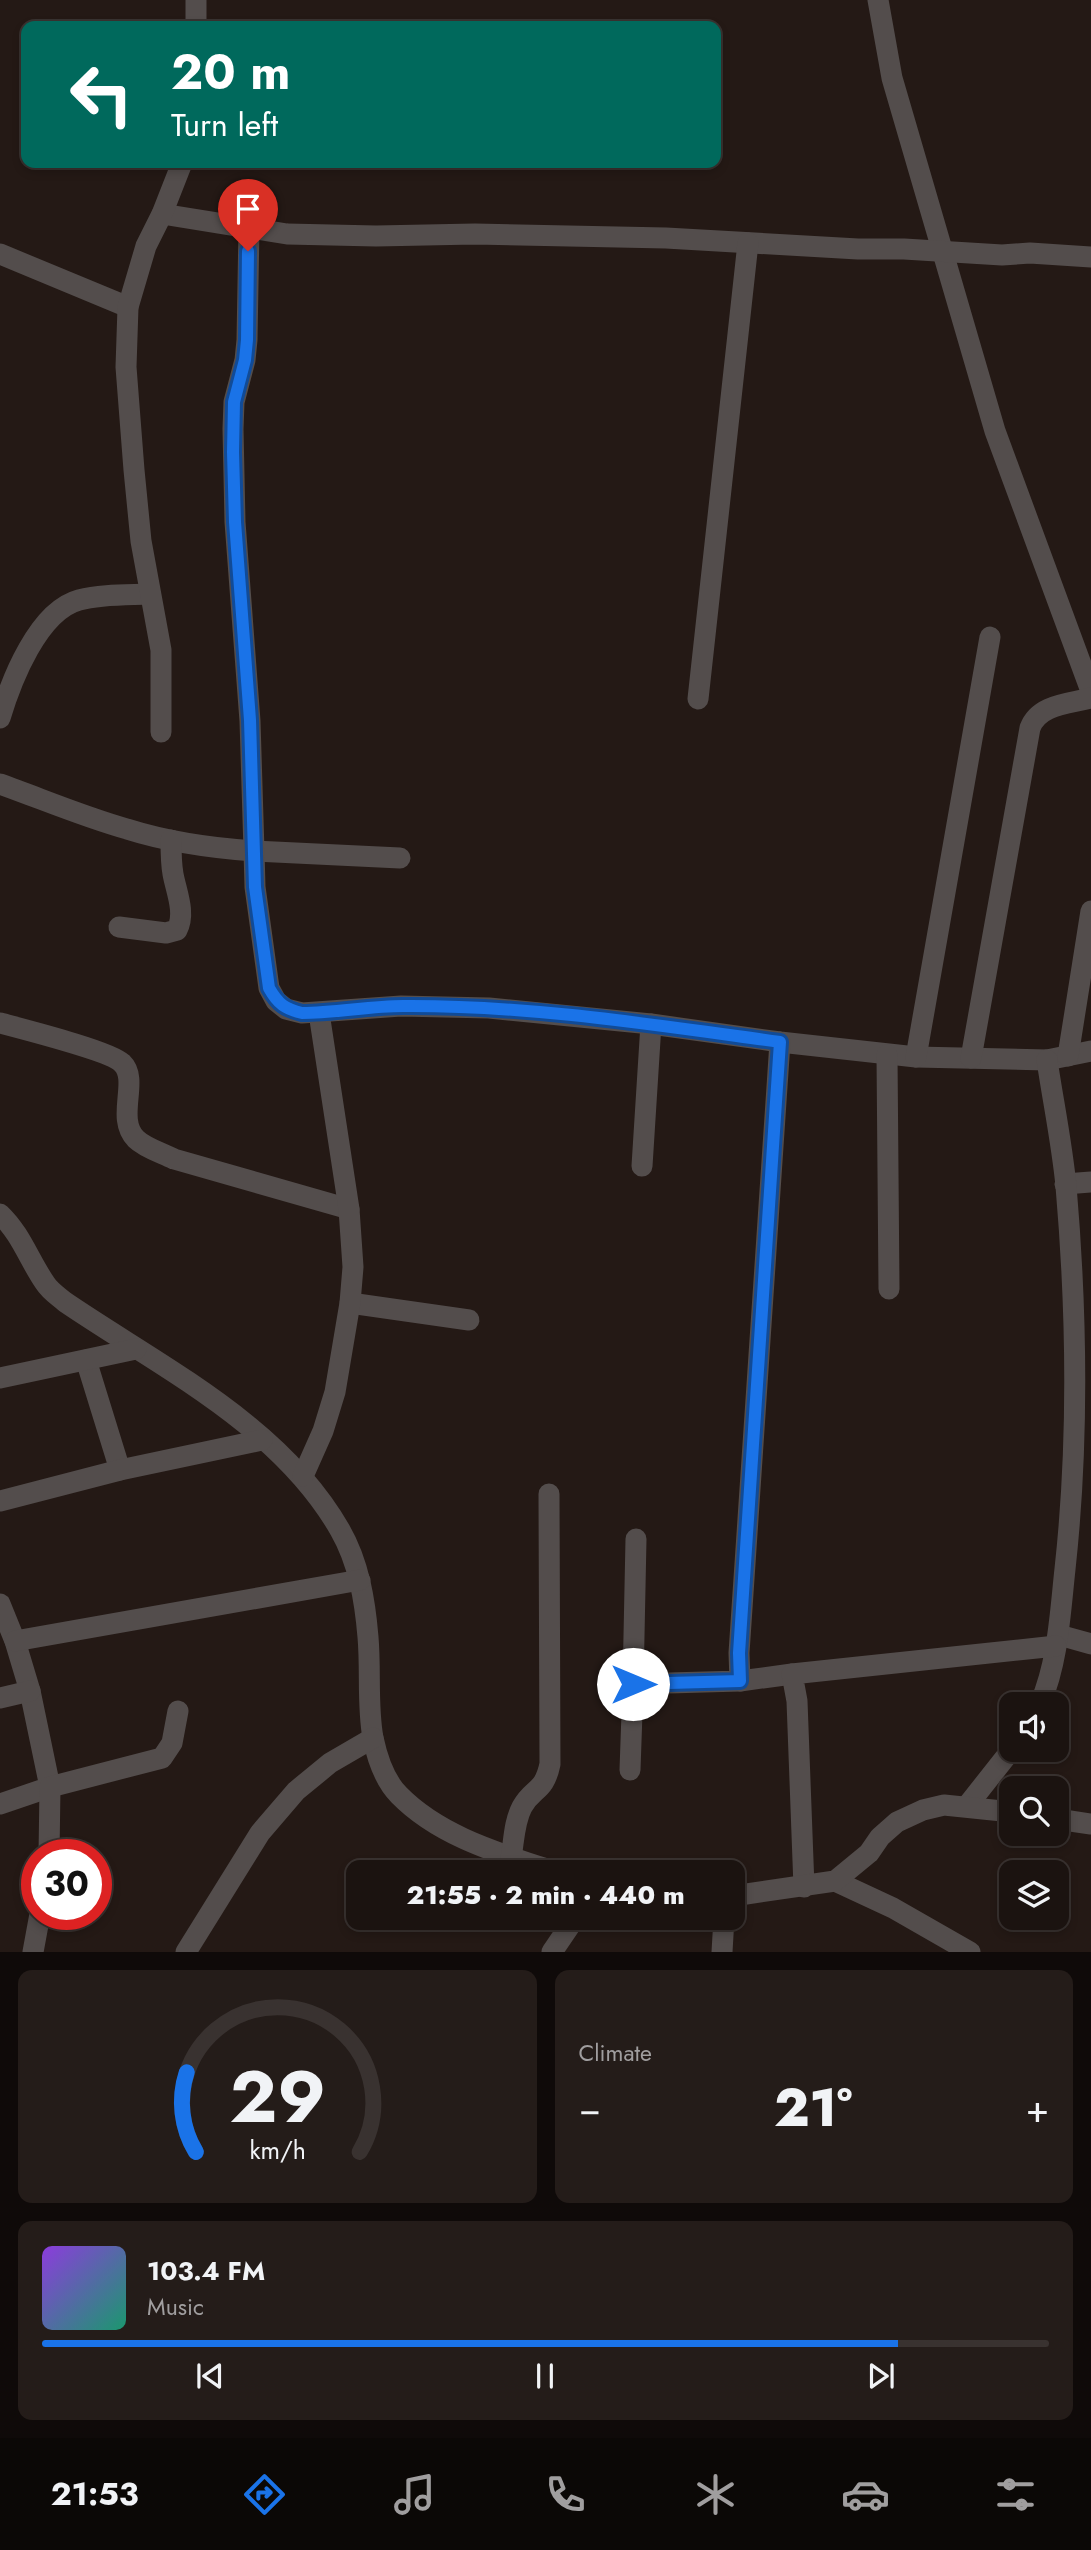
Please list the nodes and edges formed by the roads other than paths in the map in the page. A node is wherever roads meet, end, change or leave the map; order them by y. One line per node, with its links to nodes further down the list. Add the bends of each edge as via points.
1 (196, 0): 3 (street)
2 (878, 0): 8 (street, via 892,78)
3 (196, 21)
4 (180, 168): 5 (street)
5 (162, 214): 6 (street); 11 (street, via 146,246)
6 (249, 228): 7 (street, via 323,236 475,234); 21 (street, via 247,340 233,429)
7 (748, 243): 8 (street); 16 (street)
8 (942, 251): 10 (street); 14 (street, via 995,431)
9 (0, 254): 11 (street)
10 (1091, 257)
11 (128, 307): 12 (street, via 126,367)
12 (150, 594): 17 (street, via 78,600 54,615 22,658); 18 (street, via 163,678)
13 (990, 638): 31 (street)
14 (1091, 691)
15 (1091, 698): 33 (street, via 1044,710 1030,728)
16 (698, 699)
17 (0, 718)
18 (161, 732)
19 (0, 784): 20 (street, via 126,829)
20 (171, 840): 21 (street); 24 (street, via 180,925 166,933)
21 (254, 851): 22 (street); 25 (street, via 269,988 286,1009)
22 (400, 858)
23 (1091, 911): 32 (street)
24 (119, 927)
25 (319, 1013): 27 (street, via 401,1006 489,1008); 37 (street)
26 (0, 1023): 37 (street, via 122,1062 128,1072 128,1124 136,1139 151,1148 174,1159)
27 (651, 1024): 28 (street); 34 (street)
28 (780, 1042): 30 (street); 59 (street)
29 (1091, 1051): 32 (street)
30 (887, 1055): 31 (street); 39 (street)
31 (916, 1057): 33 (street)
32 (1057, 1058): 33 (street); 36 (street)
33 (971, 1059)
34 (642, 1166)
35 (1091, 1182): 36 (street)
36 (1065, 1184): 42 (street)
37 (349, 1209): 40 (street)
38 (0, 1214): 43 (street, via 23,1242 47,1287)
39 (889, 1289)
40 (350, 1303): 41 (street); 48 (street, via 335,1392)
41 (469, 1320)
42 (1083, 1331): 50 (street, via 1076,1410)
43 (136, 1349): 44 (street); 46 (street, via 218,1403)
44 (86, 1360): 45 (street); 47 (street)
45 (0, 1378)
46 (262, 1440): 47 (street); 48 (street)
47 (120, 1470): 51 (street)
48 (303, 1476): 53 (street, via 342,1533)
49 (549, 1494): 75 (street, via 550,1764 547,1779 521,1809)
50 (1082, 1494): 55 (street)
51 (0, 1501)
52 (636, 1539): 60 (street)
53 (360, 1580): 56 (street); 65 (street, via 370,1655)
54 (0, 1604): 56 (street)
55 (1057, 1640): 57 (street); 58 (street); 62 (street)
56 (15, 1641): 61 (street)
57 (1091, 1644)
58 (792, 1674): 59 (street); 78 (street)
59 (740, 1681): 60 (street)
60 (633, 1684): 67 (street)
61 (30, 1691): 63 (street); 68 (street)
62 (1045, 1692)
63 (0, 1698)
64 (178, 1711): 68 (street, via 172,1743 162,1758)
65 (373, 1738): 75 (street, via 382,1769 398,1794 442,1827); 84 (street, via 330,1763 296,1791 260,1833)
66 (1002, 1762): 70 (street)
67 (630, 1770)
68 (50, 1787): 69 (street); 74 (street)
69 (0, 1804)
70 (967, 1806): 71 (street); 77 (street, via 944,1805 897,1822)
71 (999, 1810)
72 (1069, 1821): 73 (street)
73 (1091, 1824)
74 (48, 1839)
75 (511, 1858): 76 (street)
76 (517, 1860)
77 (835, 1881): 78 (street); 87 (street)
78 (804, 1887): 79 (street)
79 (745, 1894)
80 (37, 1930): 83 (street)
81 (567, 1930): 85 (street)
82 (723, 1930): 86 (street)
83 (33, 1951)
84 (186, 1951)
85 (552, 1951)
86 (722, 1951)
87 (970, 1951)

